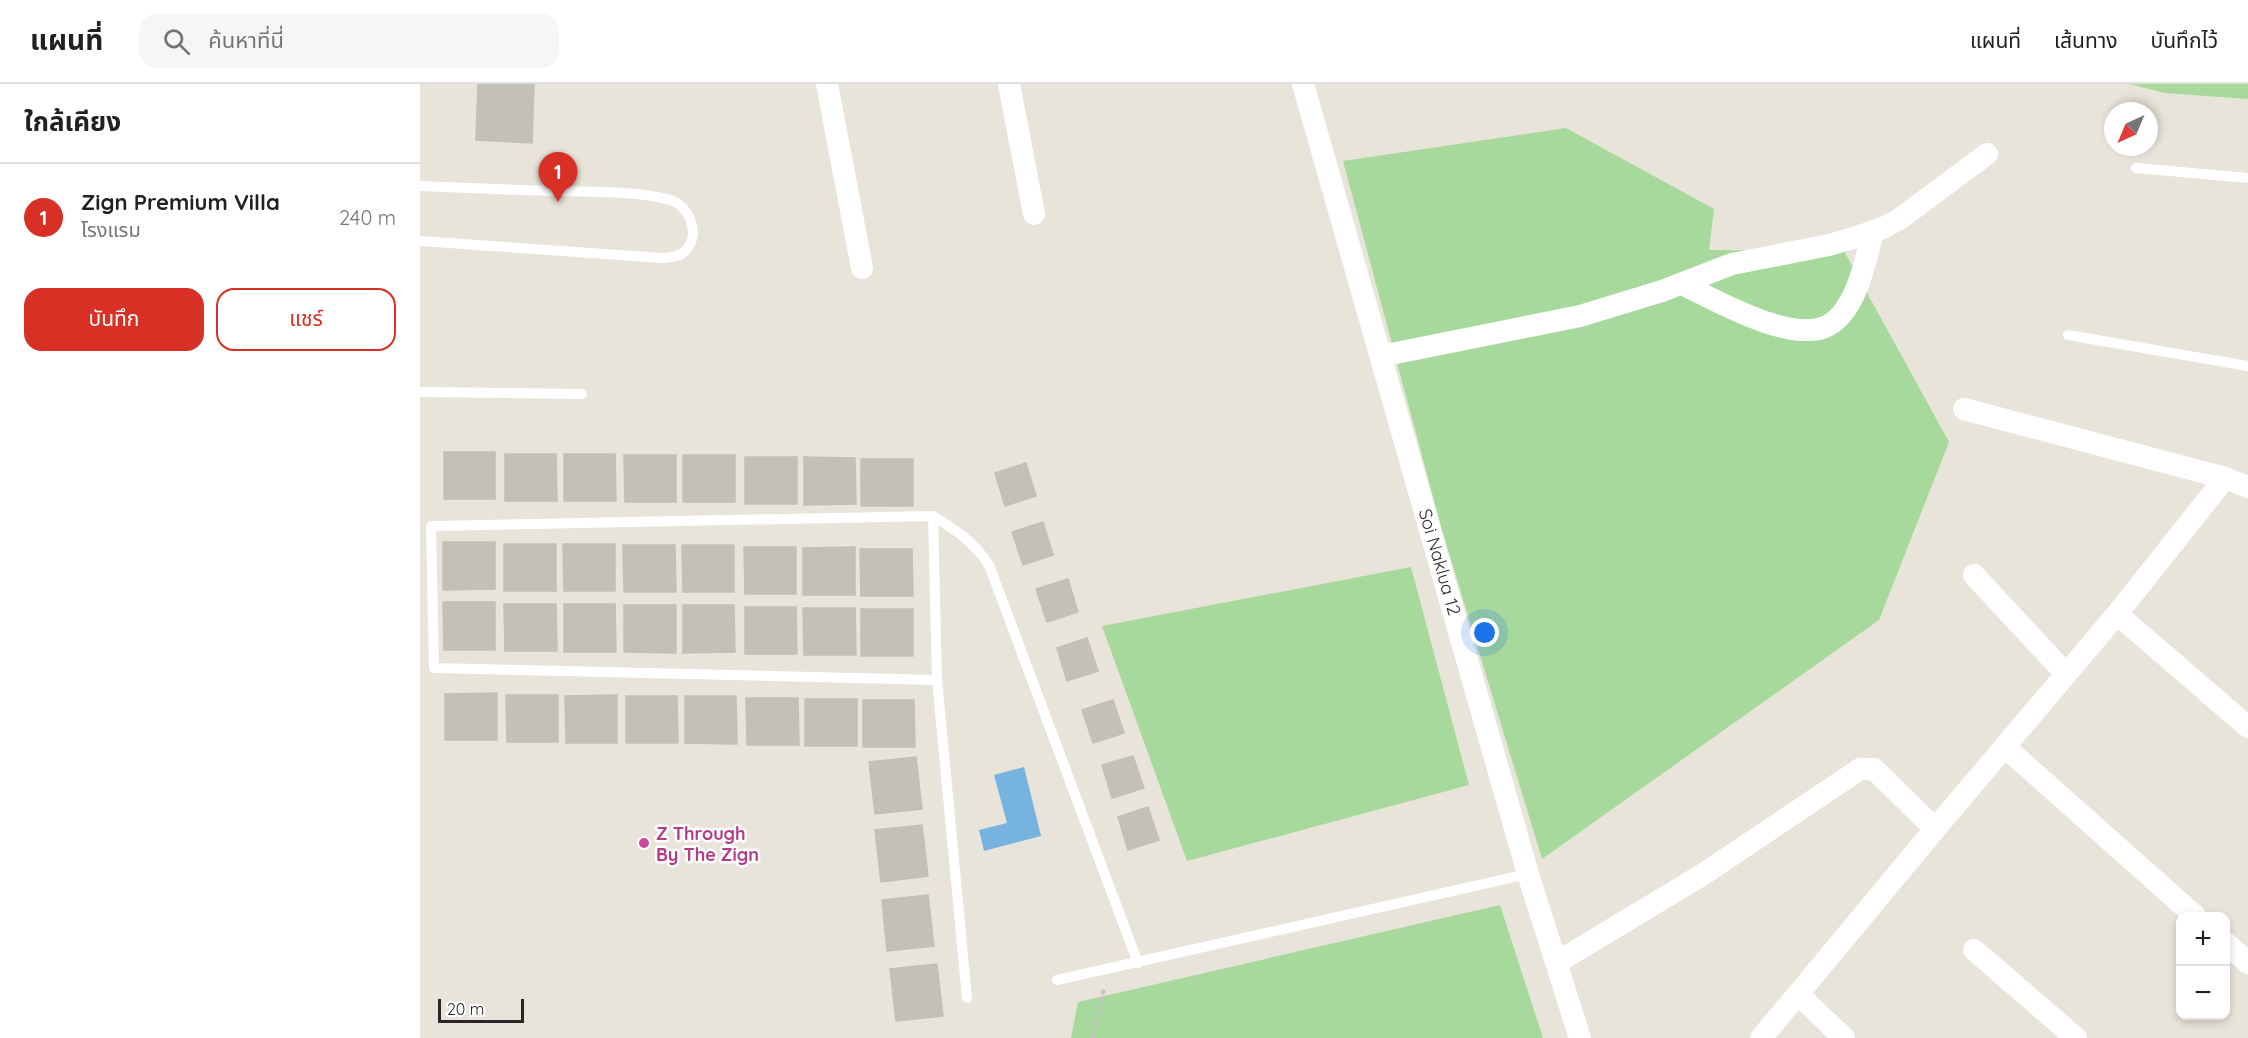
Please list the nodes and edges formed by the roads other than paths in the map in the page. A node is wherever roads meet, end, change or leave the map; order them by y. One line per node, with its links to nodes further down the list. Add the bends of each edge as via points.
1 (827, 84): 11 (street)
2 (1009, 84): 8 (street)
3 (1304, 84): 14 (street, Soi Naklua 12)
4 (1987, 154): 9 (street, via 1910,212)
5 (2136, 168): 6 (lane)
6 (2248, 178)
7 (420, 186): 10 (lane, via 660,197 680,202 692,227 687,250 662,258)
8 (1034, 214)
9 (1873, 231): 12 (street, via 1828,245 1732,264); 12 (street, via 1863,275 1850,301 1825,327 1784,328 1740,313)
10 (420, 241)
11 (862, 268)
12 (1682, 284): 14 (street, via 1580,316)
13 (2068, 335): 15 (lane)
14 (1381, 356): 29 (street, Soi Naklua 12)
15 (2248, 366)
16 (420, 392): 17 (lane)
17 (582, 394)
18 (1964, 409): 19 (street)
19 (2225, 478): 20 (street); 23 (street)
20 (2248, 487)
21 (933, 516): 25 (lane); 25 (lane, via 430,526 434,668); 33 (lane, via 976,546 988,565)
22 (1974, 575): 24 (street)
23 (2117, 614): 24 (street); 26 (street)
24 (2066, 674): 27 (street)
25 (937, 680): 38 (lane)
26 (2248, 727)
27 (2005, 747): 28 (street); 30 (street)
28 (1935, 829): 34 (street, via 1881,774 1874,769 1860,769 1702,874); 37 (street)
29 (1528, 874): 33 (lane); 34 (street, Soi Naklua 12)
30 (2191, 912)
31 (2230, 947): 35 (street)
32 (1974, 950): 42 (street)
33 (1138, 963): 36 (lane)
34 (1556, 963): 39 (street, Soi Naklua 12)
35 (2248, 963)
36 (1057, 980)
37 (1798, 994): 40 (street); 41 (street)
38 (967, 998)
39 (1580, 1038)
40 (1761, 1038)
41 (1844, 1038)
42 (2076, 1038)

